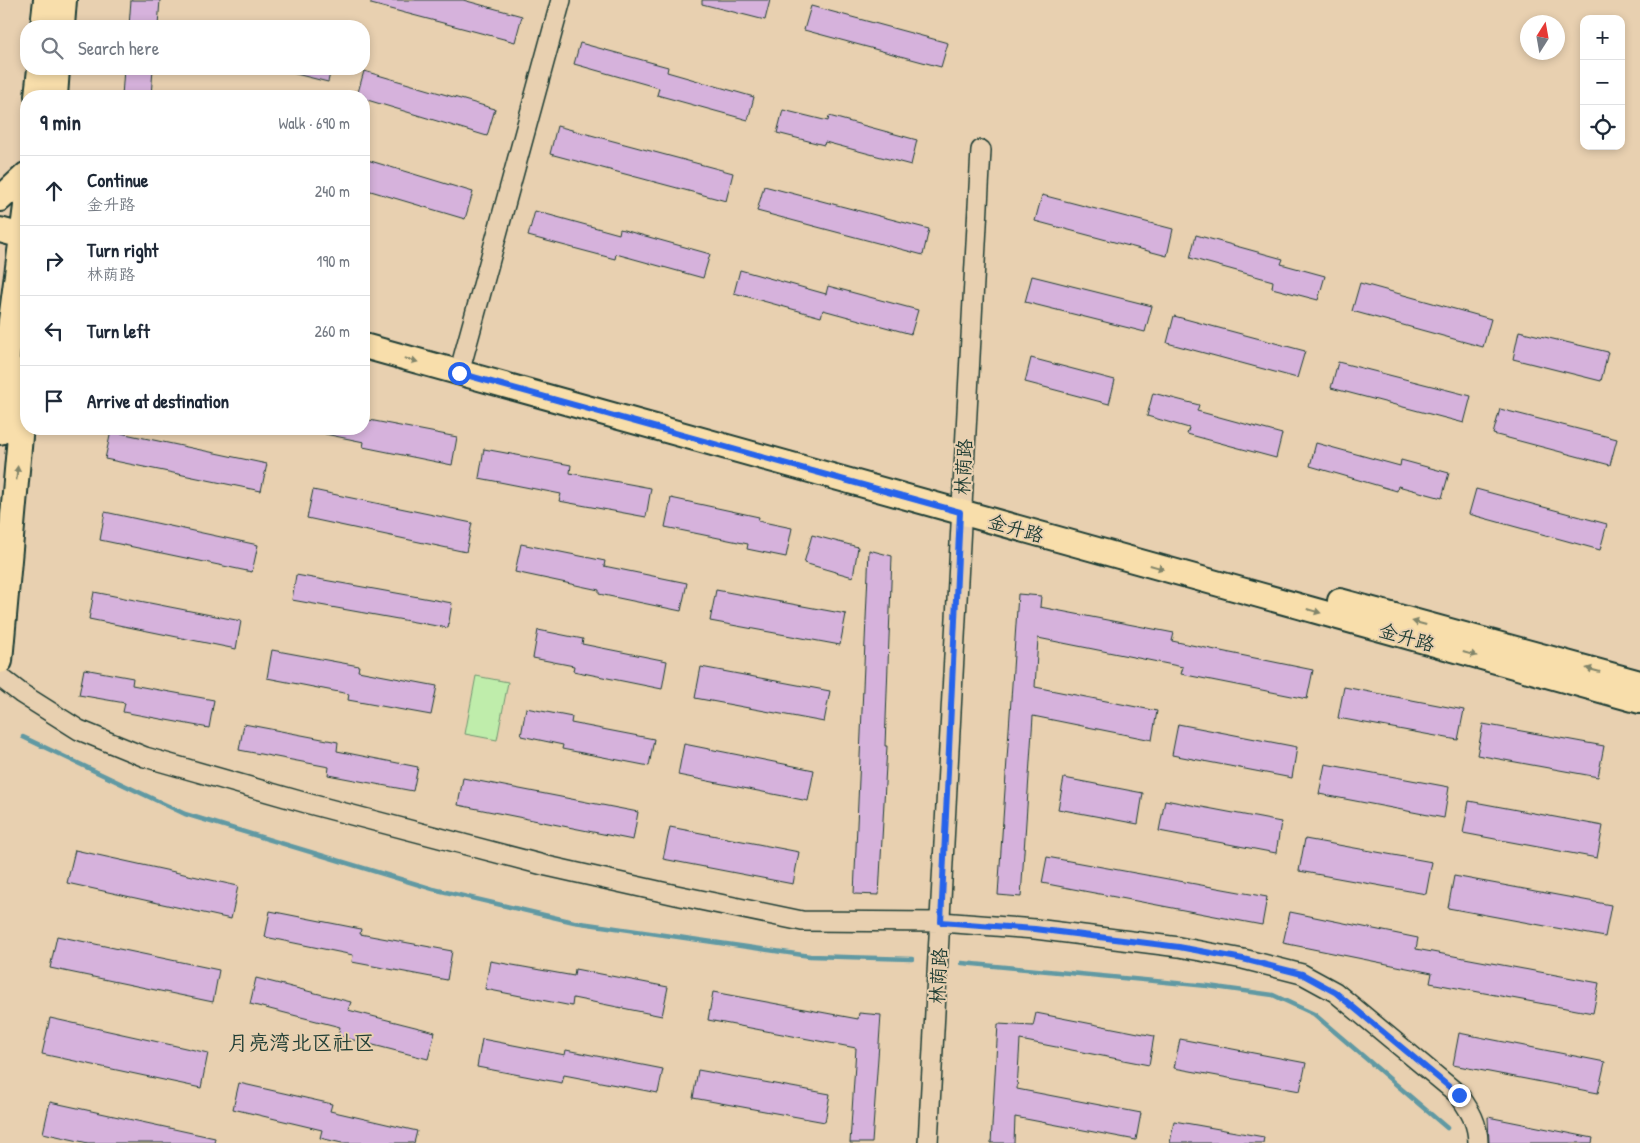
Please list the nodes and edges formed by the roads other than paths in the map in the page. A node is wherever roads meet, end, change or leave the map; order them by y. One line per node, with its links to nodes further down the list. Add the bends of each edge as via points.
1 (46, 0): 4 (main road)
2 (64, 0): 5 (main road)
3 (561, 0): 19 (street)
4 (44, 20)
5 (62, 20)
6 (39, 75): 8 (main road)
7 (57, 75): 9 (main road)
8 (38, 90)
9 (55, 90)
10 (981, 150): 22 (street, 林荫路)
11 (20, 181): 12 (main road)
12 (0, 199)
13 (20, 228): 14 (main road)
14 (16, 243): 16 (main road)
15 (0, 296): 16 (main road)
16 (10, 328): 20 (main road)
17 (370, 332): 19 (main road, 金升路)
18 (370, 347): 19 (main road, 金升路, one-way to 19)
19 (461, 365): 22 (main road, 金升路)
20 (0, 432)
21 (20, 435): 23 (main road, one-way to 21)
22 (961, 505): 25 (main road, 金升路, one-way to 22); 26 (main road, 金升路, one-way to 26); 27 (street, 林荫路)
23 (0, 661)
24 (0, 677): 27 (street, via 79,730 145,757 547,866 802,921)
25 (1640, 683)
26 (1640, 701)
27 (941, 922): 28 (street, 林荫路); 29 (street, via 1035,929 1179,947 1302,974 1335,992 1459,1095 1478,1128)
28 (928, 1143)
29 (1478, 1143)

